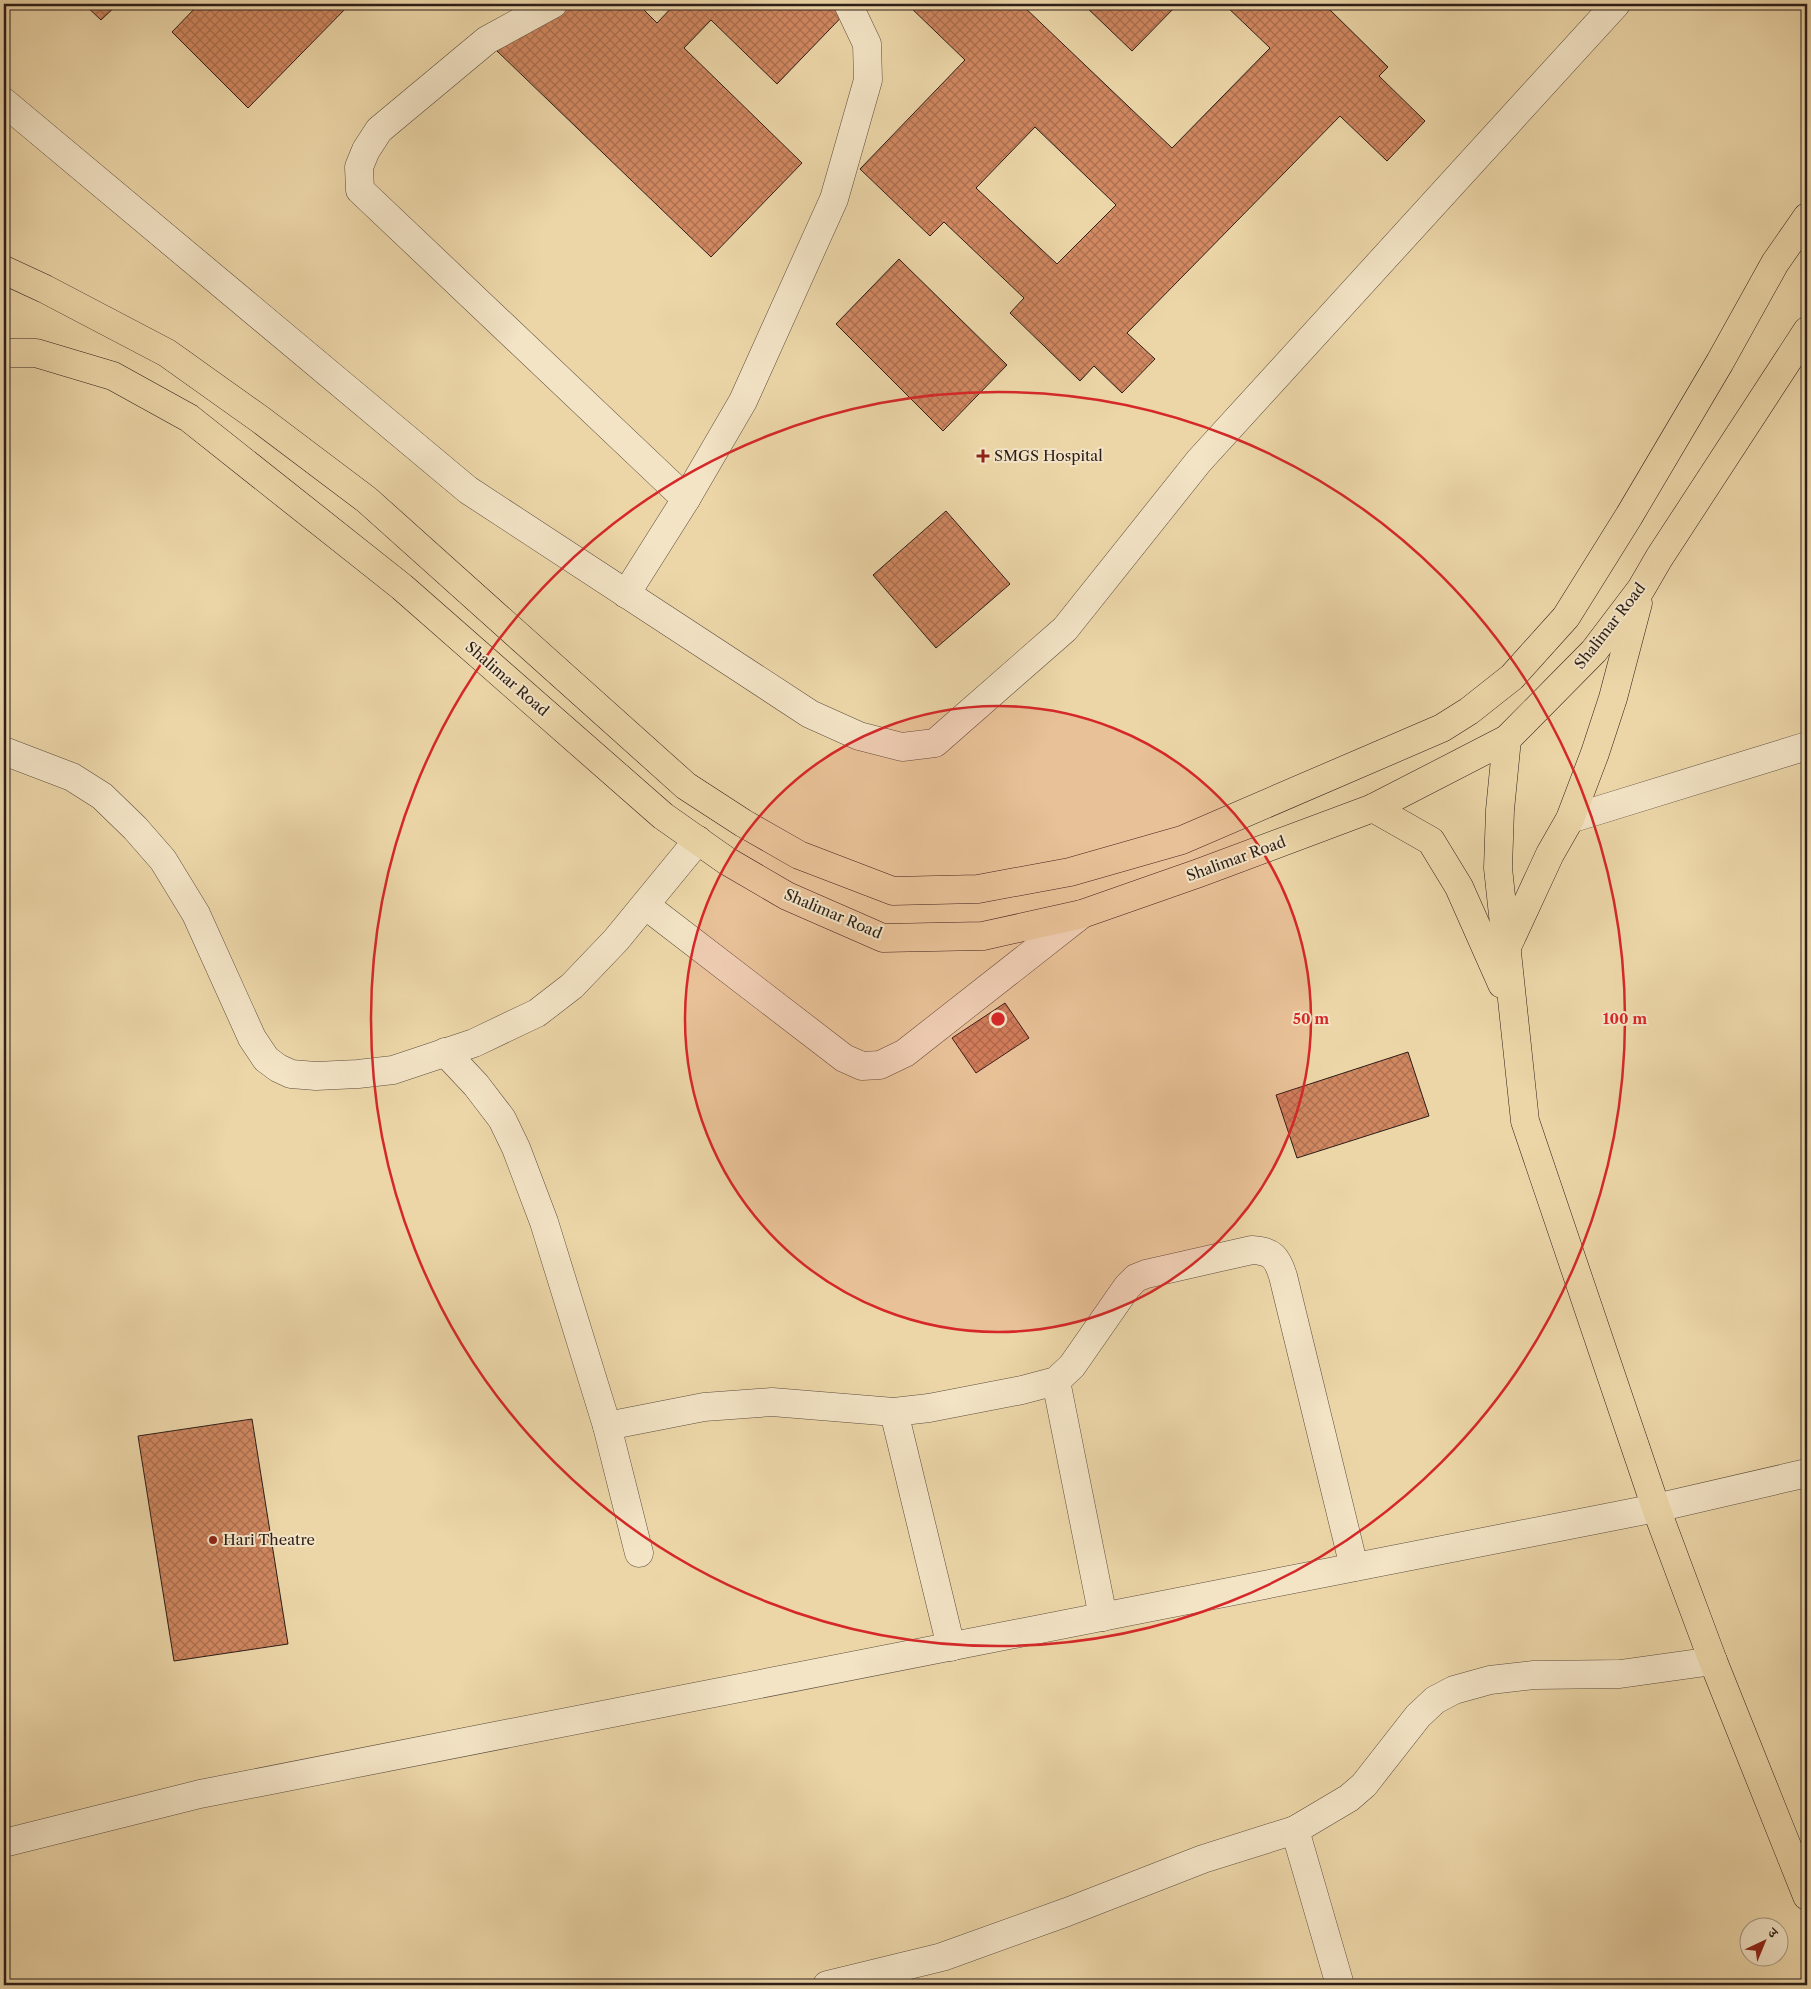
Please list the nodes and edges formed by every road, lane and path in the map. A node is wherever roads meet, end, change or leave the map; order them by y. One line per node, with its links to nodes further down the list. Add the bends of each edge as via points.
1 (553, 4): 9 (street, via 487,40 379,130 359,166 360,190)
2 (848, 4): 9 (street, via 867,44 868,80 834,199 743,401)
3 (1616, 4): 11 (street, via 1199,461 1065,629 935,743 902,747 860,736 810,714)
4 (4, 102): 11 (street, via 468,490)
5 (1807, 217): 6 (main road, via 1775,263 1720,362 1566,617 1512,677 1442,728 1182,840 1070,872 978,889 893,890 799,854 744,823 686,786 367,500 269,426 167,353)
6 (4, 270)
7 (1807, 331): 10 (main road, Shalimar Road)
8 (4, 353): 17 (main road, Shalimar Road, via 36,353 113,376 189,418 402,587 664,816)
9 (686, 499): 11 (street)
10 (1641, 589): 12 (main road, Shalimar Road, via 1594,651); 16 (main road, via 1613,698)
11 (626, 594)
12 (1508, 739): 15 (main road, Shalimar Road); 20 (main road, via 1498,868)
13 (1807, 746): 16 (street)
14 (4, 751): 22 (street, via 72,777 102,796 135,828 162,860 196,914 252,1038 266,1059 278,1068 291,1074 316,1076 358,1074 393,1070)
15 (1373, 808): 19 (main road, Shalimar Road); 21 (main road, via 1432,841 1458,887)
16 (1570, 819): 20 (main road, via 1550,854)
17 (698, 840): 18 (street); 19 (main road, Shalimar Road, via 787,896 882,938 983,936)
18 (645, 905): 19 (street, via 844,1058 862,1066 880,1065 905,1053); 22 (street, via 572,986 537,1013 474,1043)
19 (1082, 914)
20 (1506, 950): 21 (main road)
21 (1512, 1006): 27 (main road, via 1525,1121)
22 (445, 1052): 25 (street, via 502,1119 516,1148 544,1222)
23 (1056, 1381): 24 (street, via 929,1408); 29 (street, via 1072,1366 1136,1278 1252,1250 1274,1256 1283,1276); 30 (street)
24 (894, 1412): 25 (street, via 772,1402 704,1407); 31 (street)
25 (607, 1426): 28 (street)
26 (1807, 1473): 27 (street)
27 (1656, 1508): 29 (street); 32 (main road)
28 (639, 1553)
29 (1354, 1567): 30 (street)
30 (1103, 1617): 31 (street)
31 (951, 1647): 34 (street, via 200,1794)
32 (1713, 1661): 33 (street, via 1620,1674 1534,1675 1490,1680 1454,1690 1435,1700 1418,1716 1364,1785 1349,1798); 35 (main road)
33 (1295, 1830): 36 (street, via 1203,1859 942,1957); 37 (street)
34 (4, 1843)
35 (1807, 1896)
36 (827, 1985)
37 (1340, 1985)

